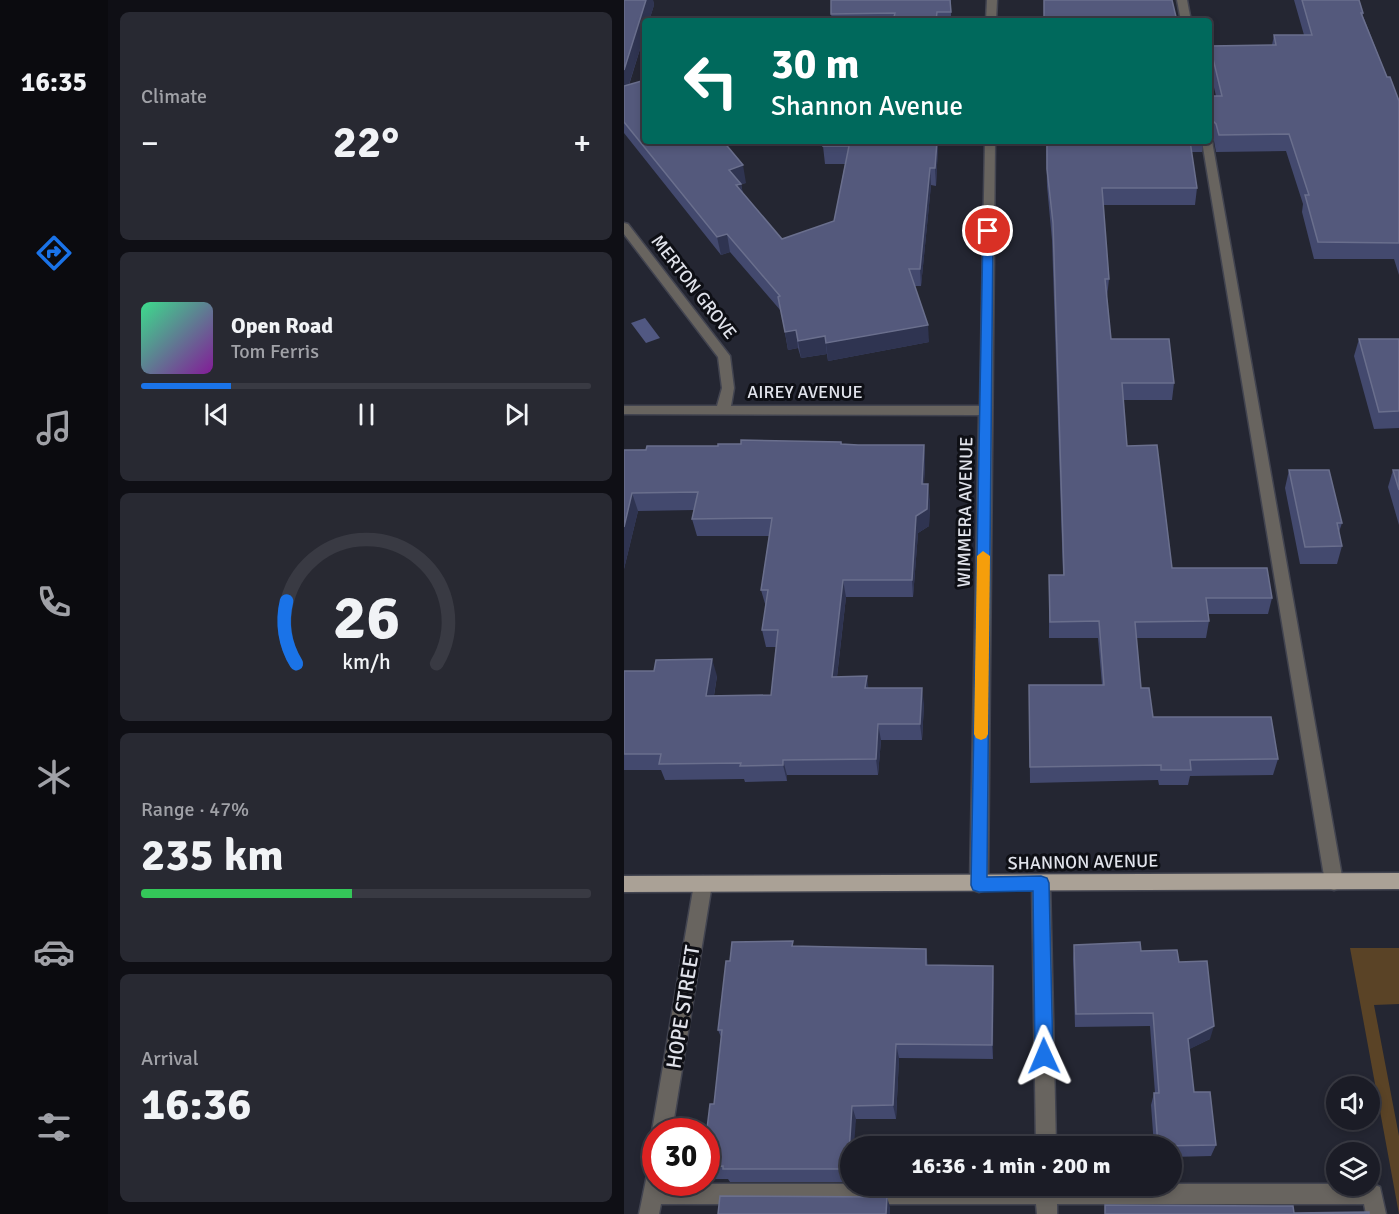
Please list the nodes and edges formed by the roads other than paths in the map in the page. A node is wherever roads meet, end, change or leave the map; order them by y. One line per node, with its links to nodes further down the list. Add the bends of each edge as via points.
1 (992, 0): 3 (street)
2 (1182, 0): 4 (street)
3 (991, 18)
4 (1185, 18)
5 (990, 144): 10 (street, WIMMERA AVENUE)
6 (1208, 144): 12 (street)
7 (624, 226): 9 (street, MERTON GROVE, via 724,356 728,388)
8 (624, 410): 9 (street, AIREY AVENUE)
9 (723, 410): 10 (street, AIREY AVENUE)
10 (986, 411): 16 (street, WIMMERA AVENUE)
11 (1399, 881): 12 (main road, SHANNON AVENUE)
12 (1334, 882): 13 (main road, SHANNON AVENUE)
13 (1041, 883): 16 (main road, SHANNON AVENUE); 18 (street)
14 (624, 884): 15 (main road, SHANNON AVENUE)
15 (703, 884): 16 (main road, SHANNON AVENUE); 17 (street, HOPE STREET)
16 (979, 885)
17 (664, 1118)
18 (1046, 1136)
19 (1046, 1197): 20 (street); 21 (street, via 1373,1194)
20 (650, 1204)
21 (1376, 1214)

